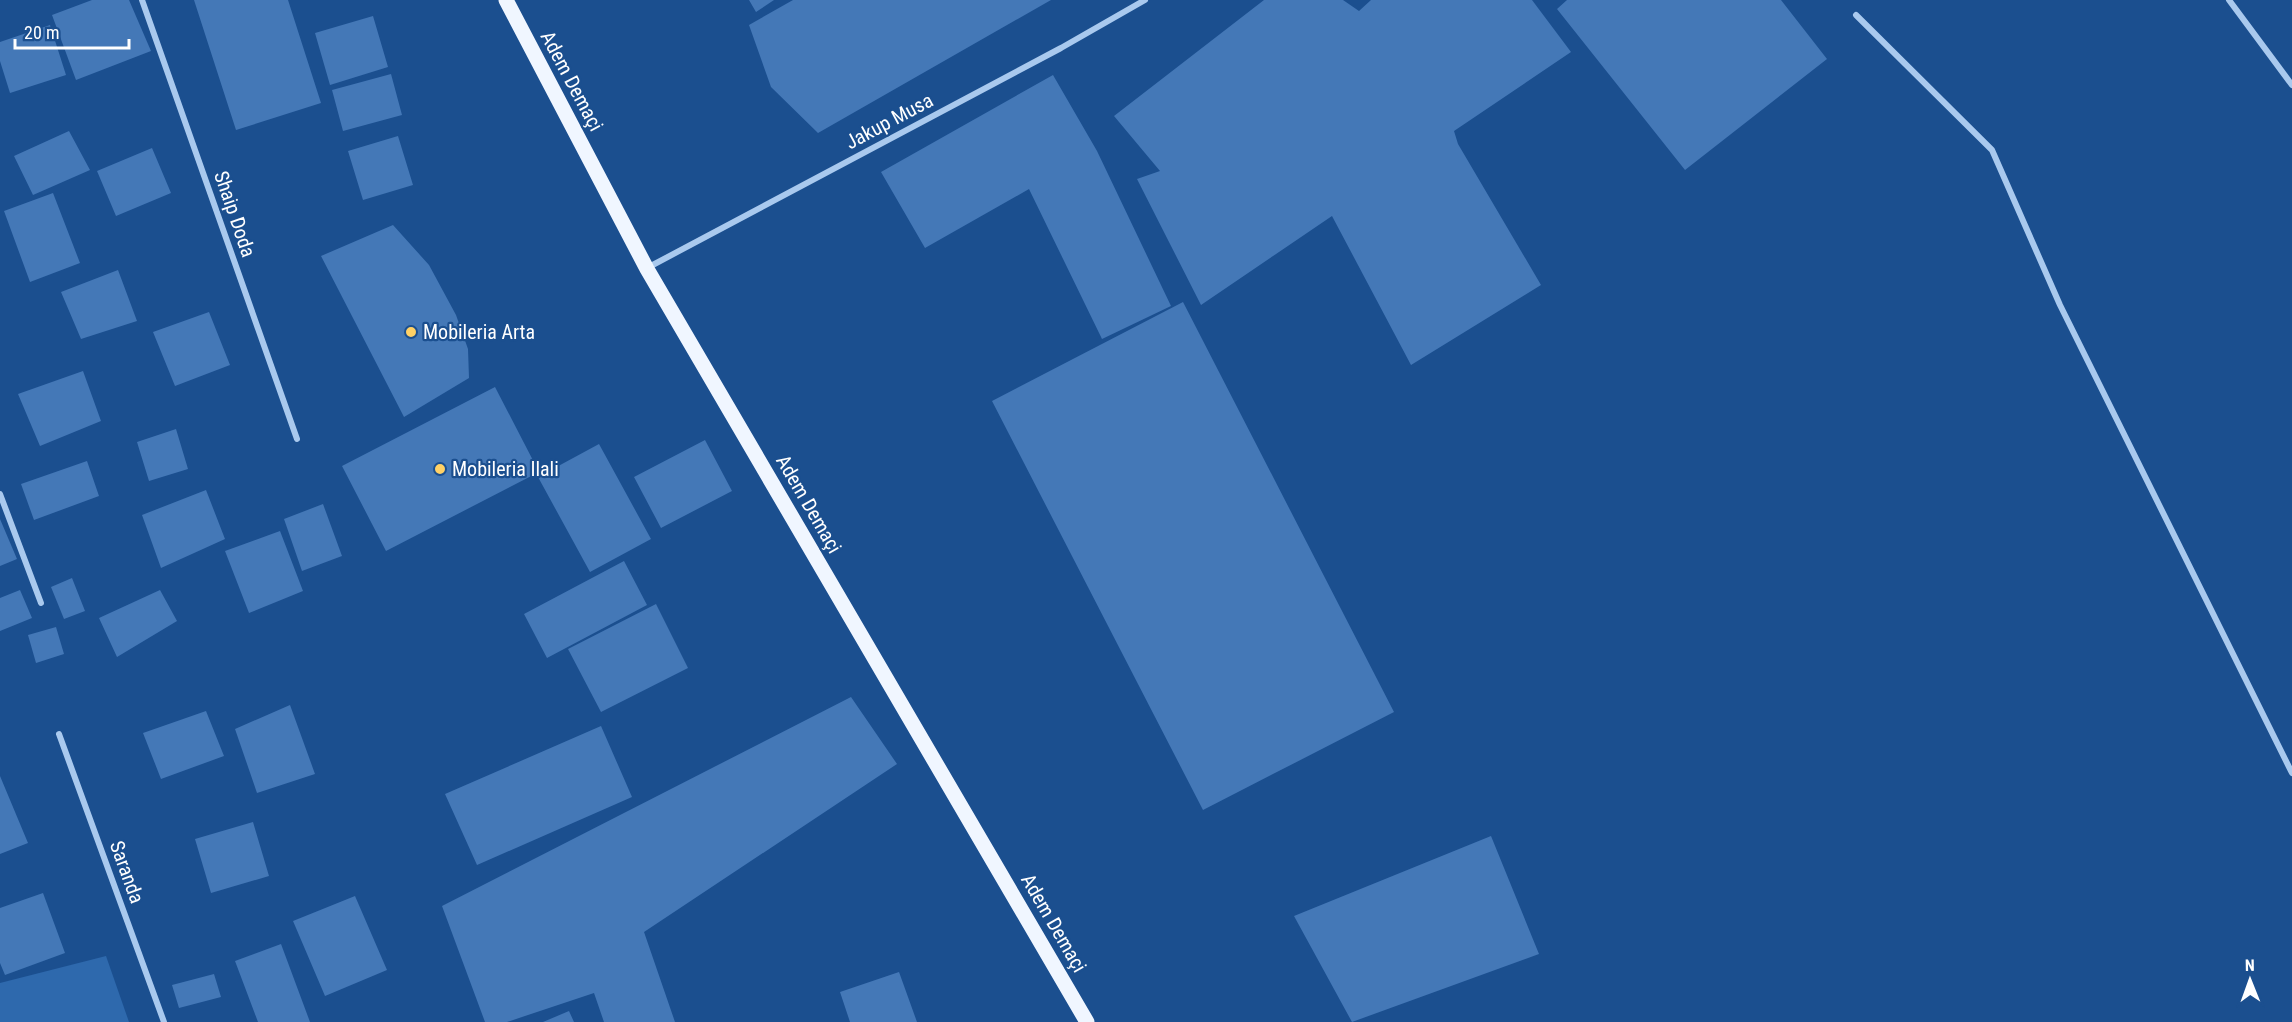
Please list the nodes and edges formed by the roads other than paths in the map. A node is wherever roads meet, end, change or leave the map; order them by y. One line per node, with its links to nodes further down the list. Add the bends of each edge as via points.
1 (142, 0): 8 (street, Shaip Doda)
2 (506, 0): 7 (main road, Adem Demaçi)
3 (1145, 0): 7 (street, Jakup Musa)
4 (2229, 0): 6 (street)
5 (1856, 15): 12 (street, via 1992,150 2060,305)
6 (2292, 85)
7 (647, 269): 14 (main road, Adem Demaçi)
8 (297, 439)
9 (0, 494): 10 (street)
10 (41, 603)
11 (59, 734): 13 (street, Saranda)
12 (2292, 772)
13 (164, 1022)
14 (1087, 1022)

